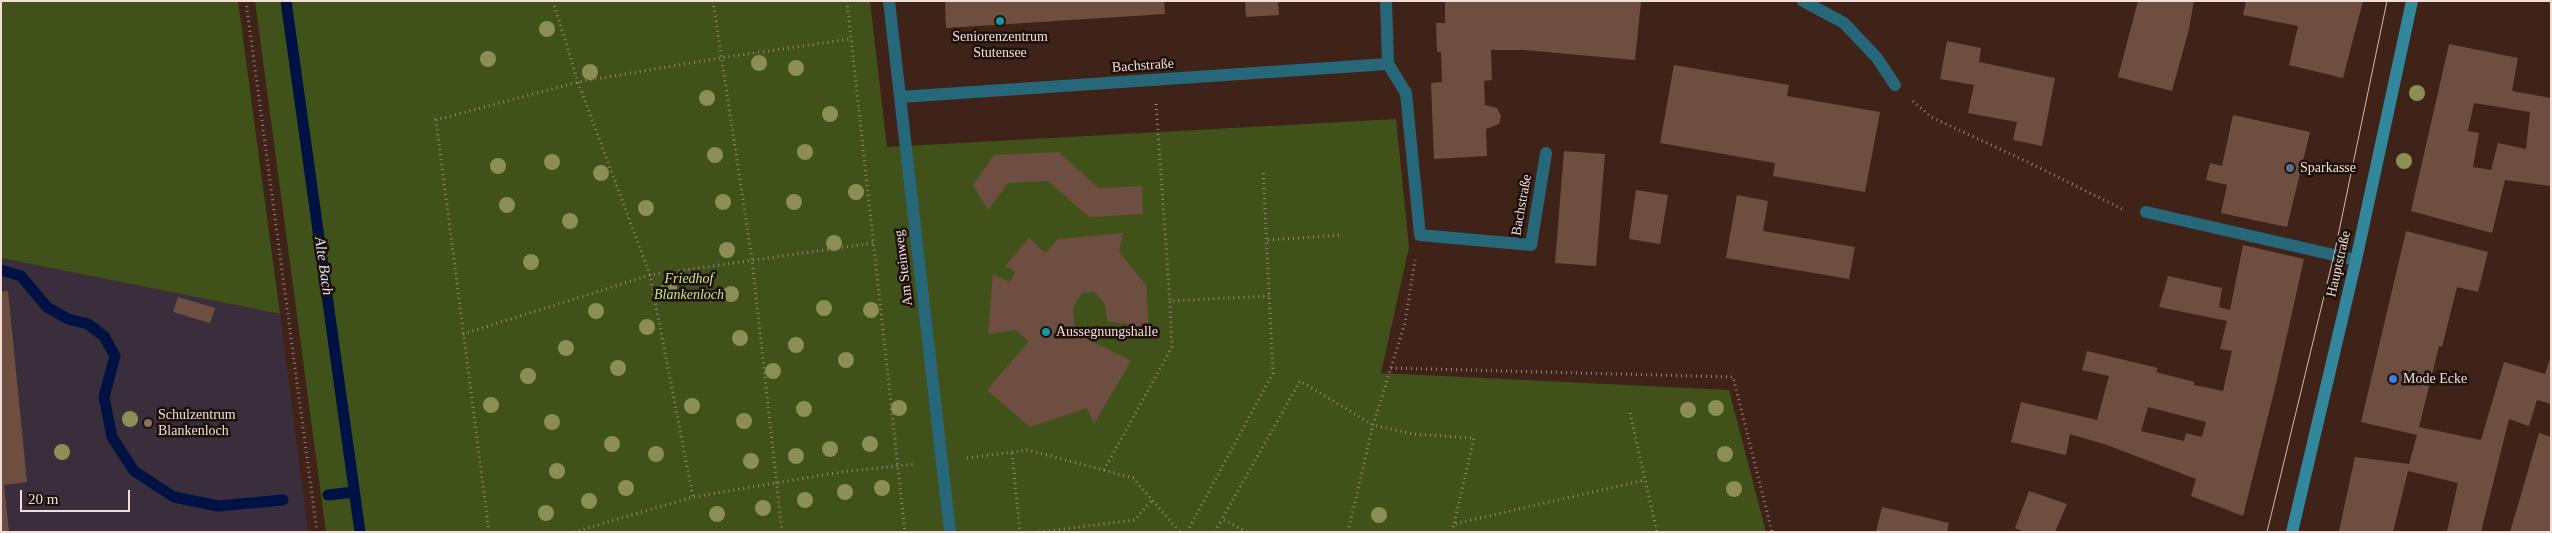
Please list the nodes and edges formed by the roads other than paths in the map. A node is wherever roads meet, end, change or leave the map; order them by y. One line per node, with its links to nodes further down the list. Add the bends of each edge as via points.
1 (889, 1): 7 (street, Am Steinweg)
2 (1386, 1): 5 (street)
3 (1803, 1): 6 (street, via 1844,23 1877,58)
4 (2412, 1): 10 (street, Hauptstraße)
5 (1388, 64): 7 (street, Bachstraße); 8 (street, Bachstraße, via 1406,93 1420,235 1531,245)
6 (1895, 85)
7 (900, 97): 11 (street, Am Steinweg)
8 (1546, 153)
9 (2146, 212): 10 (street)
10 (2356, 260): 12 (street, Hauptstraße)
11 (950, 532)
12 (2292, 532)

